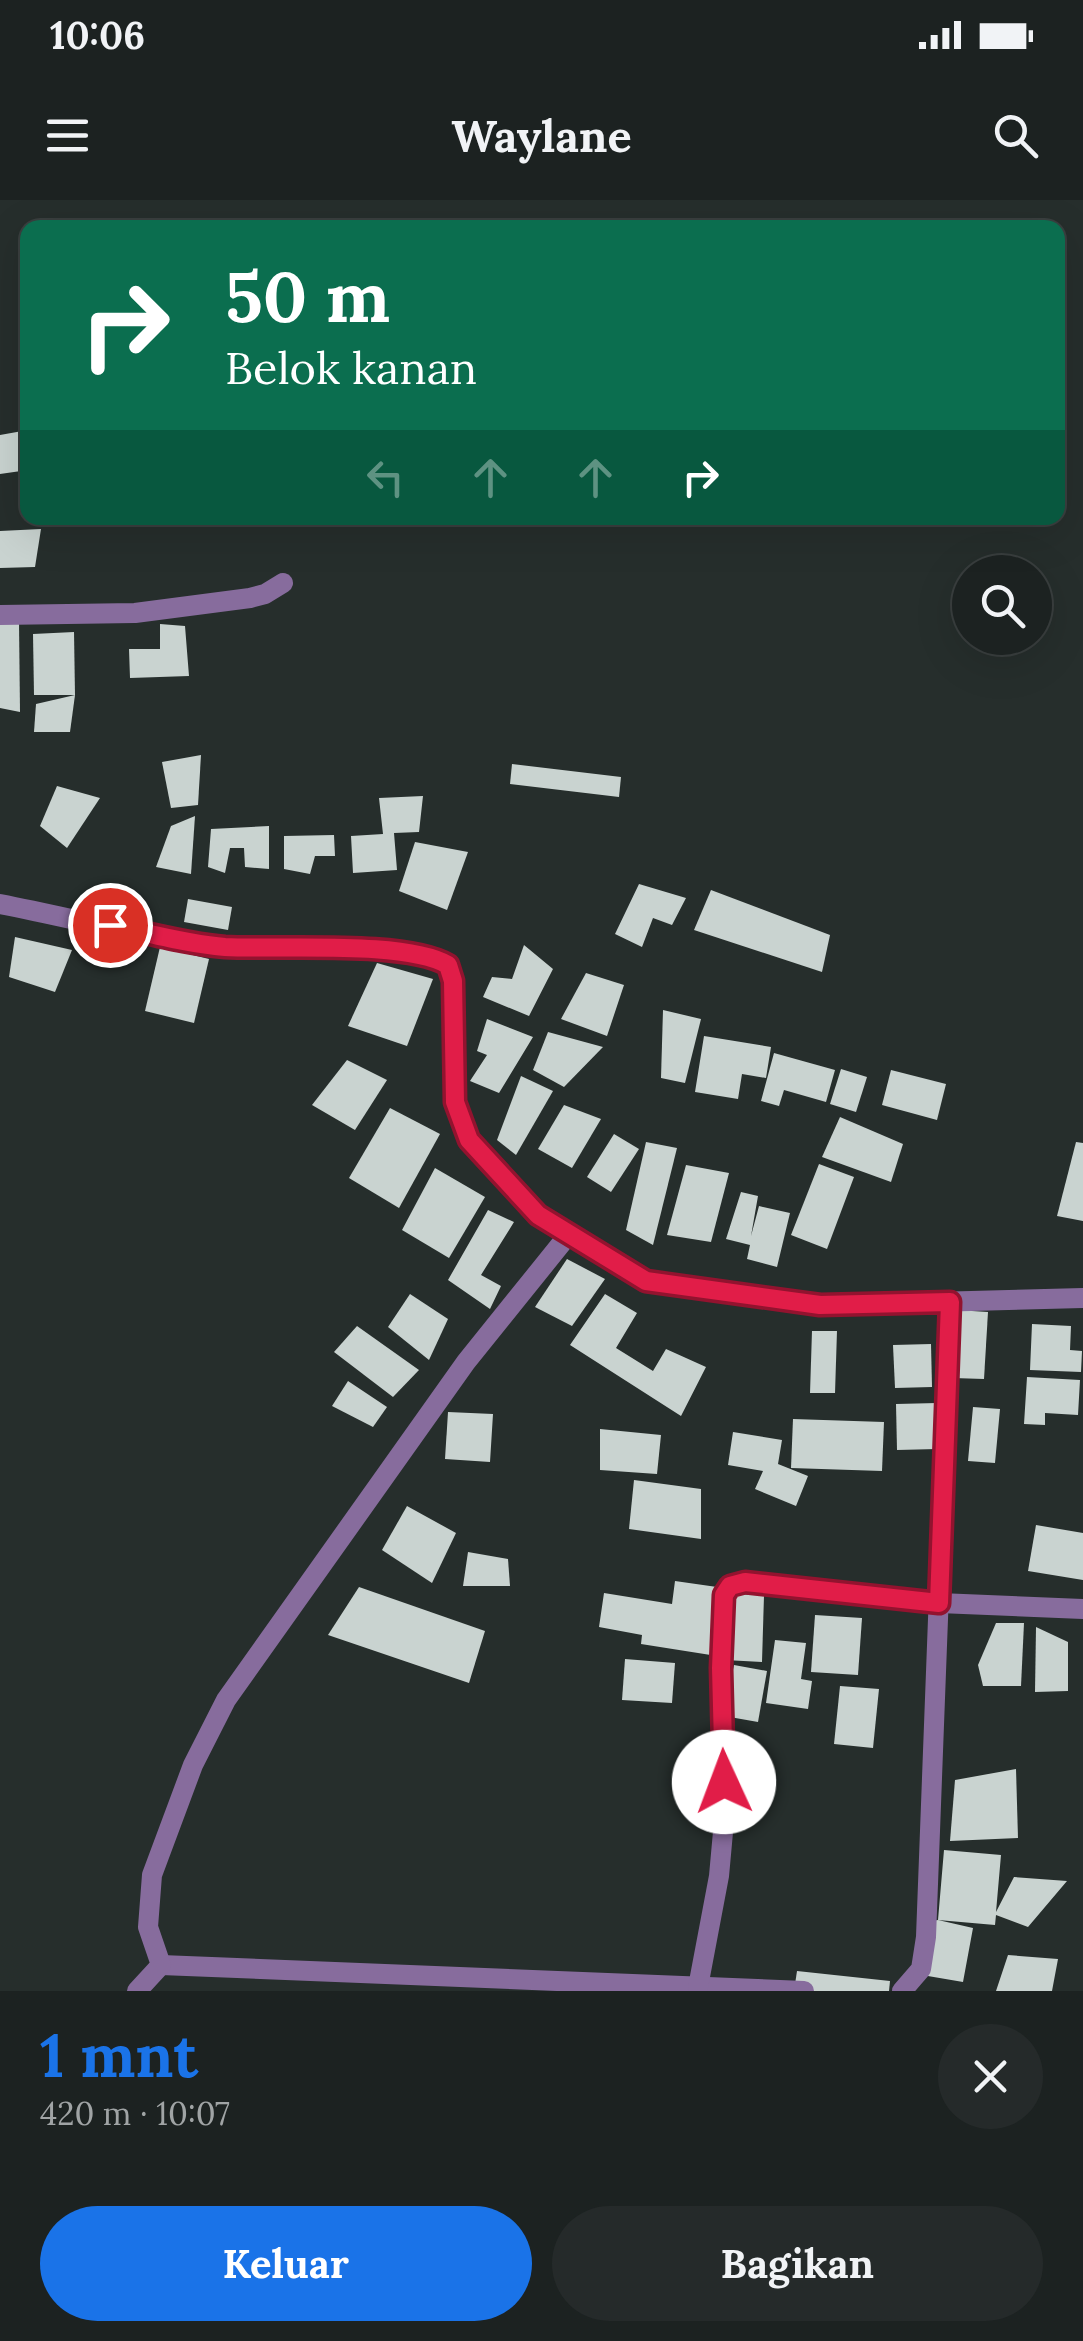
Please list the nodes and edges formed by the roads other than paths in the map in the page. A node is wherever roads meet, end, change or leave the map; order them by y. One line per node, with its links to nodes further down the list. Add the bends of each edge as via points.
1 (284, 584): 2 (street, via 250,598 135,613)
2 (0, 615)
3 (0, 904): 4 (street, via 220,947 436,957 448,965 453,981 455,1102 469,1140 538,1215)
4 (569, 1234): 6 (street, via 646,1281 820,1305); 9 (street, via 466,1362 226,1700 193,1765 152,1876 148,1928)
5 (1083, 1298): 6 (street)
6 (950, 1302): 7 (street)
7 (939, 1603): 8 (street); 10 (street, via 745,1582 724,1595 724,1827); 13 (street, via 926,1937 921,1969)
8 (1083, 1609)
9 (161, 1965): 10 (street); 11 (street)
10 (698, 1987): 12 (street)
11 (136, 1991)
12 (804, 1991)
13 (902, 1991)

